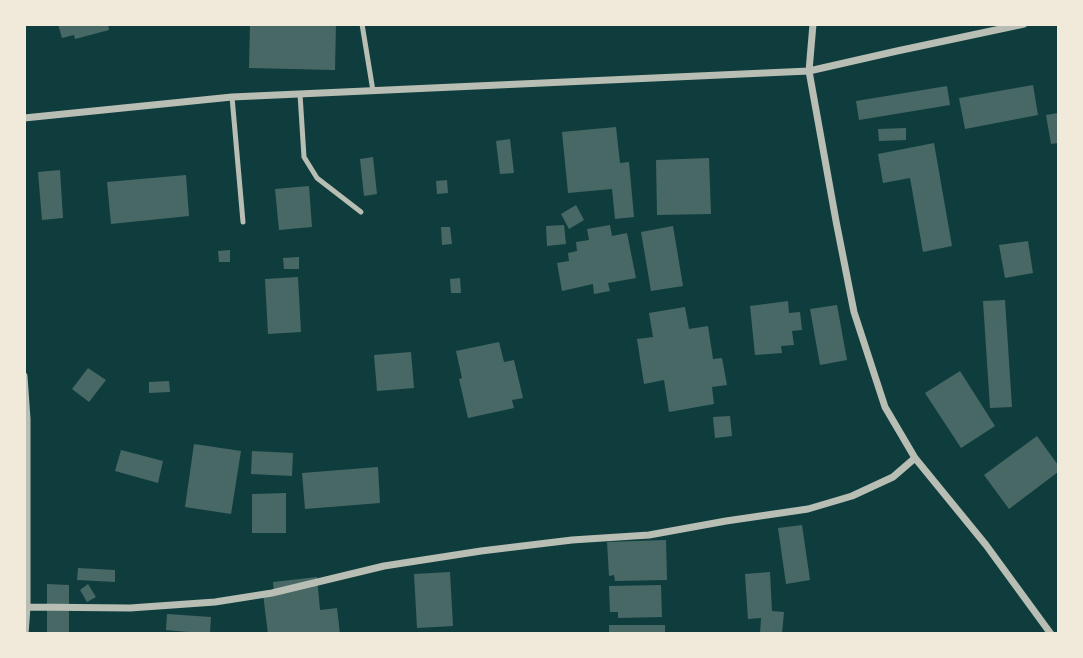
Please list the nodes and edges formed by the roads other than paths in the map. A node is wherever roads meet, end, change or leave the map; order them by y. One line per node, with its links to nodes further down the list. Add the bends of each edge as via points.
1 (362, 24): 5 (lane)
2 (813, 24): 4 (street)
3 (1024, 24): 4 (street)
4 (808, 71): 5 (street); 12 (street, via 854,312 885,408)
5 (373, 91): 6 (street)
6 (300, 94): 7 (street); 9 (lane, via 304,157 317,178)
7 (232, 97): 8 (street); 10 (lane)
8 (24, 118)
9 (361, 212)
10 (243, 222)
11 (24, 376): 13 (street)
12 (915, 458): 13 (street, via 893,477 808,509 649,536 481,551 215,601 130,608); 15 (street)
13 (27, 607): 14 (street)
14 (25, 634)
15 (1051, 634)

